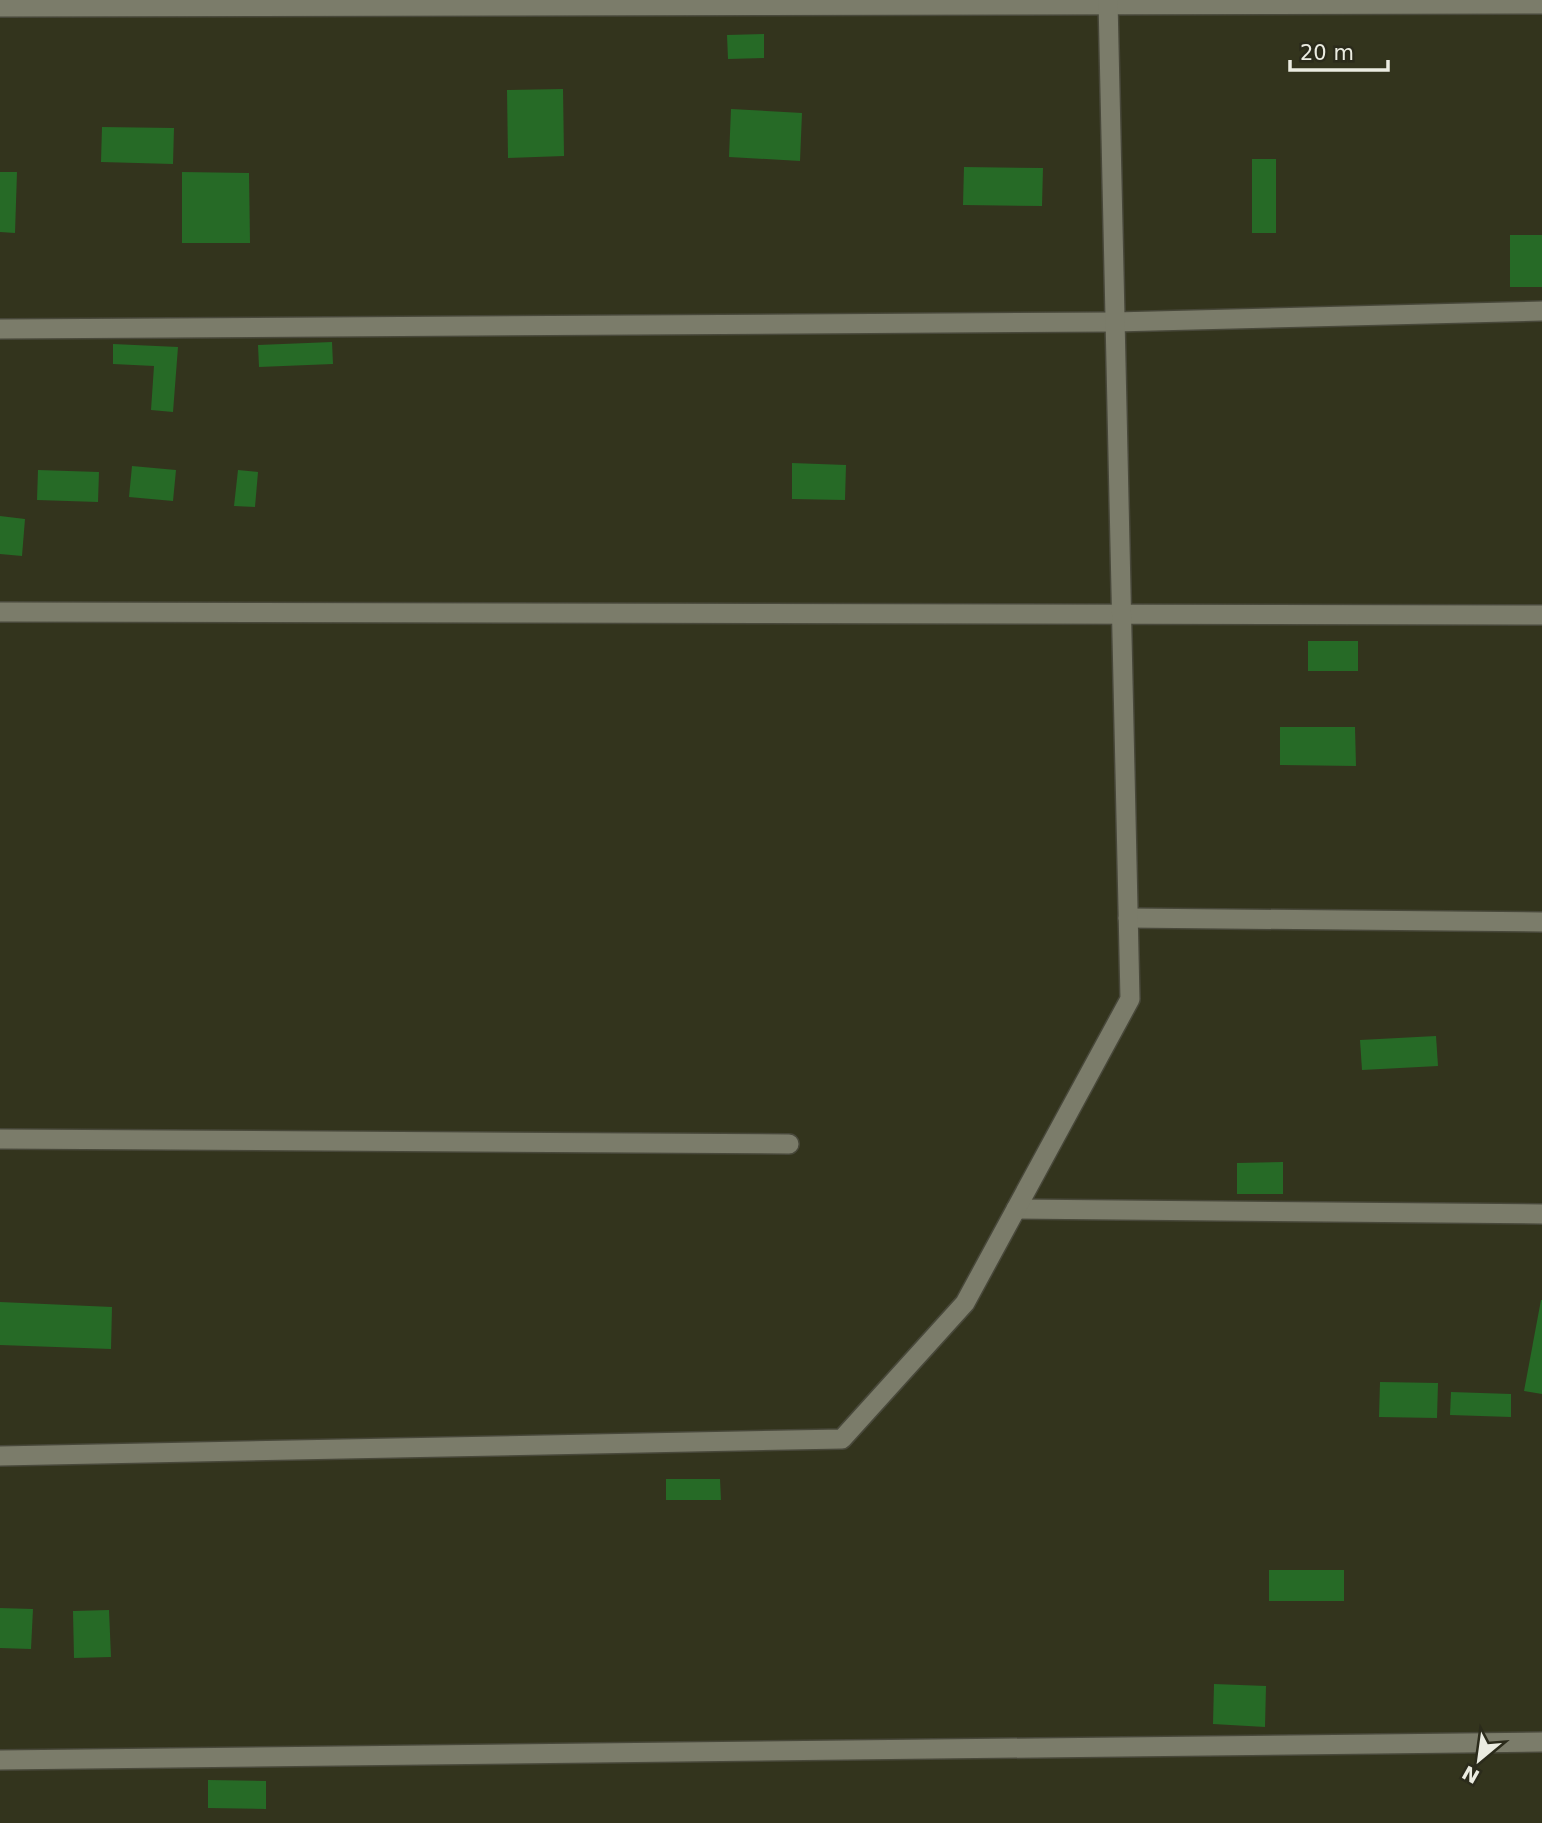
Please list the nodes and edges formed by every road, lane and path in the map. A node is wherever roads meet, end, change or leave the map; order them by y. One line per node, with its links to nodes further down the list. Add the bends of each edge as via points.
1 (1108, 2): 2 (street); 3 (street); 5 (street)
2 (1542, 4)
3 (0, 7)
4 (1542, 311): 5 (street)
5 (1115, 323): 6 (street); 8 (street)
6 (0, 329)
7 (0, 612): 8 (street)
8 (1122, 614): 9 (street); 10 (street)
9 (1542, 615)
10 (1128, 918): 11 (street); 14 (street, via 1130,999)
11 (1542, 922)
12 (0, 1139): 13 (street)
13 (789, 1144)
14 (1016, 1209): 15 (street); 16 (street, via 965,1303 842,1439)
15 (1542, 1214)
16 (0, 1456)
17 (1542, 1742): 18 (street)
18 (0, 1760)

